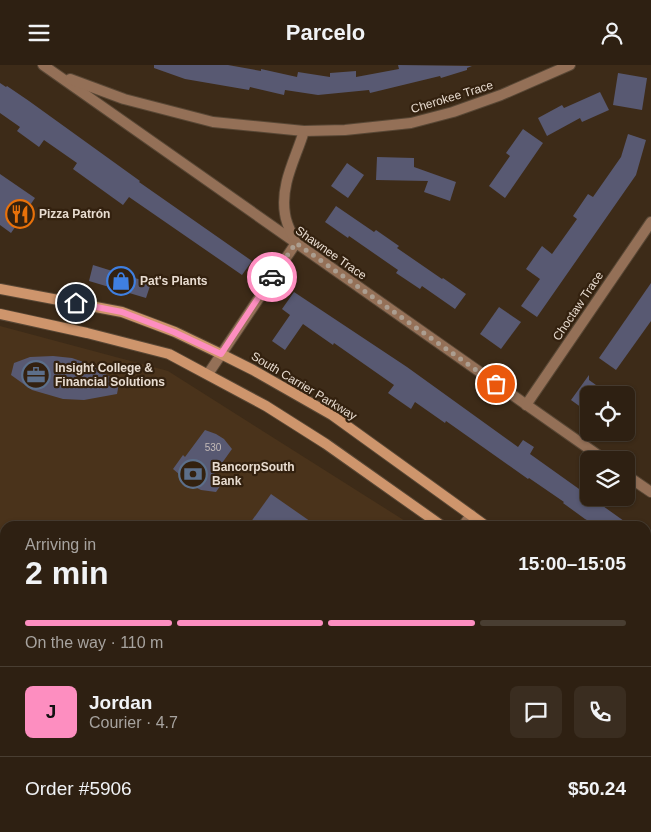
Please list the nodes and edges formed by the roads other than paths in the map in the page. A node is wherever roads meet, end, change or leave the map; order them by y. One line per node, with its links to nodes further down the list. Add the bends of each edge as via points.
1 (44, 65): 3 (street, Shawnee Trace)
2 (570, 65): 4 (street, Cherokee Trace, via 501,95 411,123)
3 (57, 75): 4 (street, Cherokee Trace, via 124,99 214,121); 6 (street, Shawnee Trace)
4 (304, 131): 6 (street, via 284,190 285,215)
5 (651, 221): 11 (street, Choctaw Trace)
6 (296, 243): 9 (street); 11 (street, Shawnee Trace)
7 (0, 289): 9 (main road, South Carrier Parkway, via 122,312)
8 (0, 314): 10 (main road, via 169,354)
9 (221, 354): 10 (street); 15 (main road, South Carrier Parkway, via 332,415)
10 (208, 374): 16 (main road, via 326,444)
11 (526, 405): 12 (street, Shawnee Trace)
12 (592, 451)
13 (635, 481): 14 (street)
14 (651, 493)
15 (470, 515): 17 (street); 18 (main road, South Carrier Parkway)
16 (435, 521)
17 (466, 521)
18 (479, 521)

